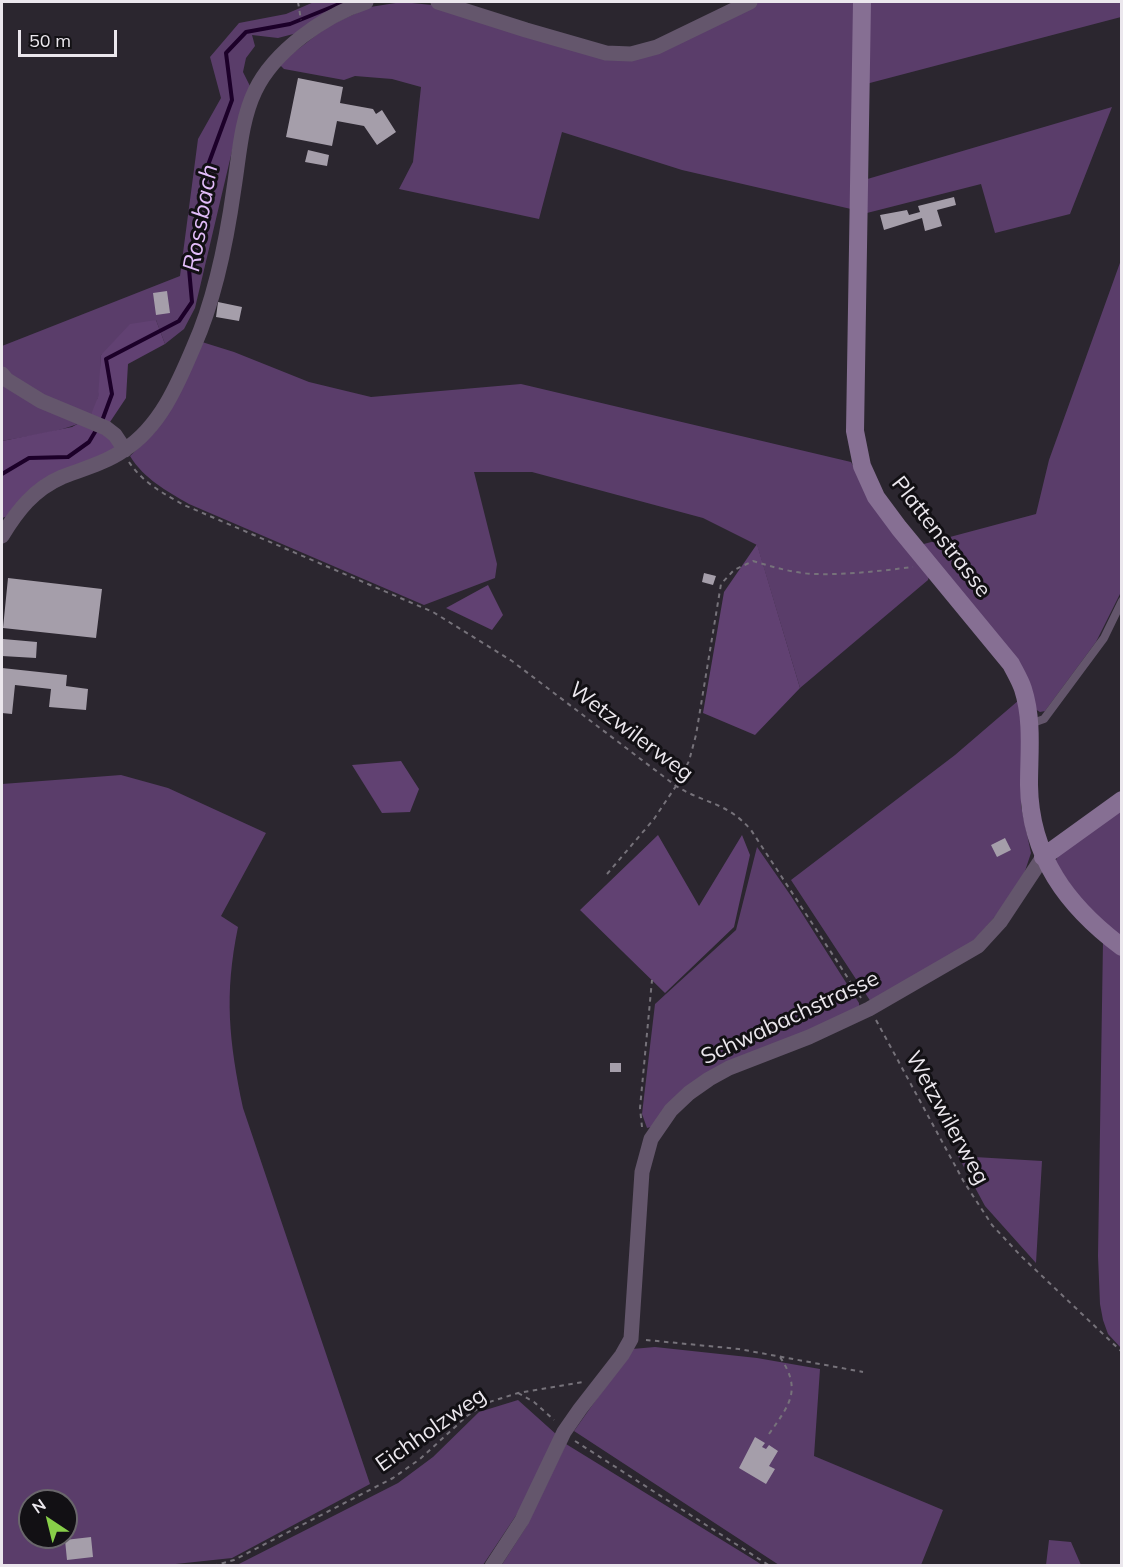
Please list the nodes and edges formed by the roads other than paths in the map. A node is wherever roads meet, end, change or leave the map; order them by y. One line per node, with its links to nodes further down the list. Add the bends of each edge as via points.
1 (366, 2): 6 (street, via 332,17 292,45 268,69 254,92 224,240 196,344 171,397 152,426)
2 (438, 2): 3 (street, via 594,50 619,54 657,47)
3 (750, 2)
4 (861, 2): 9 (street, Plattenstrasse, via 855,431 862,466 876,497 1011,664 1023,689)
5 (2, 374): 6 (street, via 41,401 100,425 115,435)
6 (125, 450): 7 (street, via 36,492 15,514)
7 (2, 536)
8 (1122, 602): 9 (lane, via 1104,638 1051,710 1044,719)
9 (1030, 724): 11 (street, Plattenstrasse, via 1029,788 1033,824)
10 (1122, 800): 11 (street)
11 (1043, 857): 12 (street, Plattenstrasse, via 1081,911); 13 (street, Schwabachstrasse, via 1000,922 978,946 869,1009 729,1068 671,1110 651,1139 642,1172 631,1339 564,1432 522,1520)
12 (1122, 947)
13 (492, 1566)

